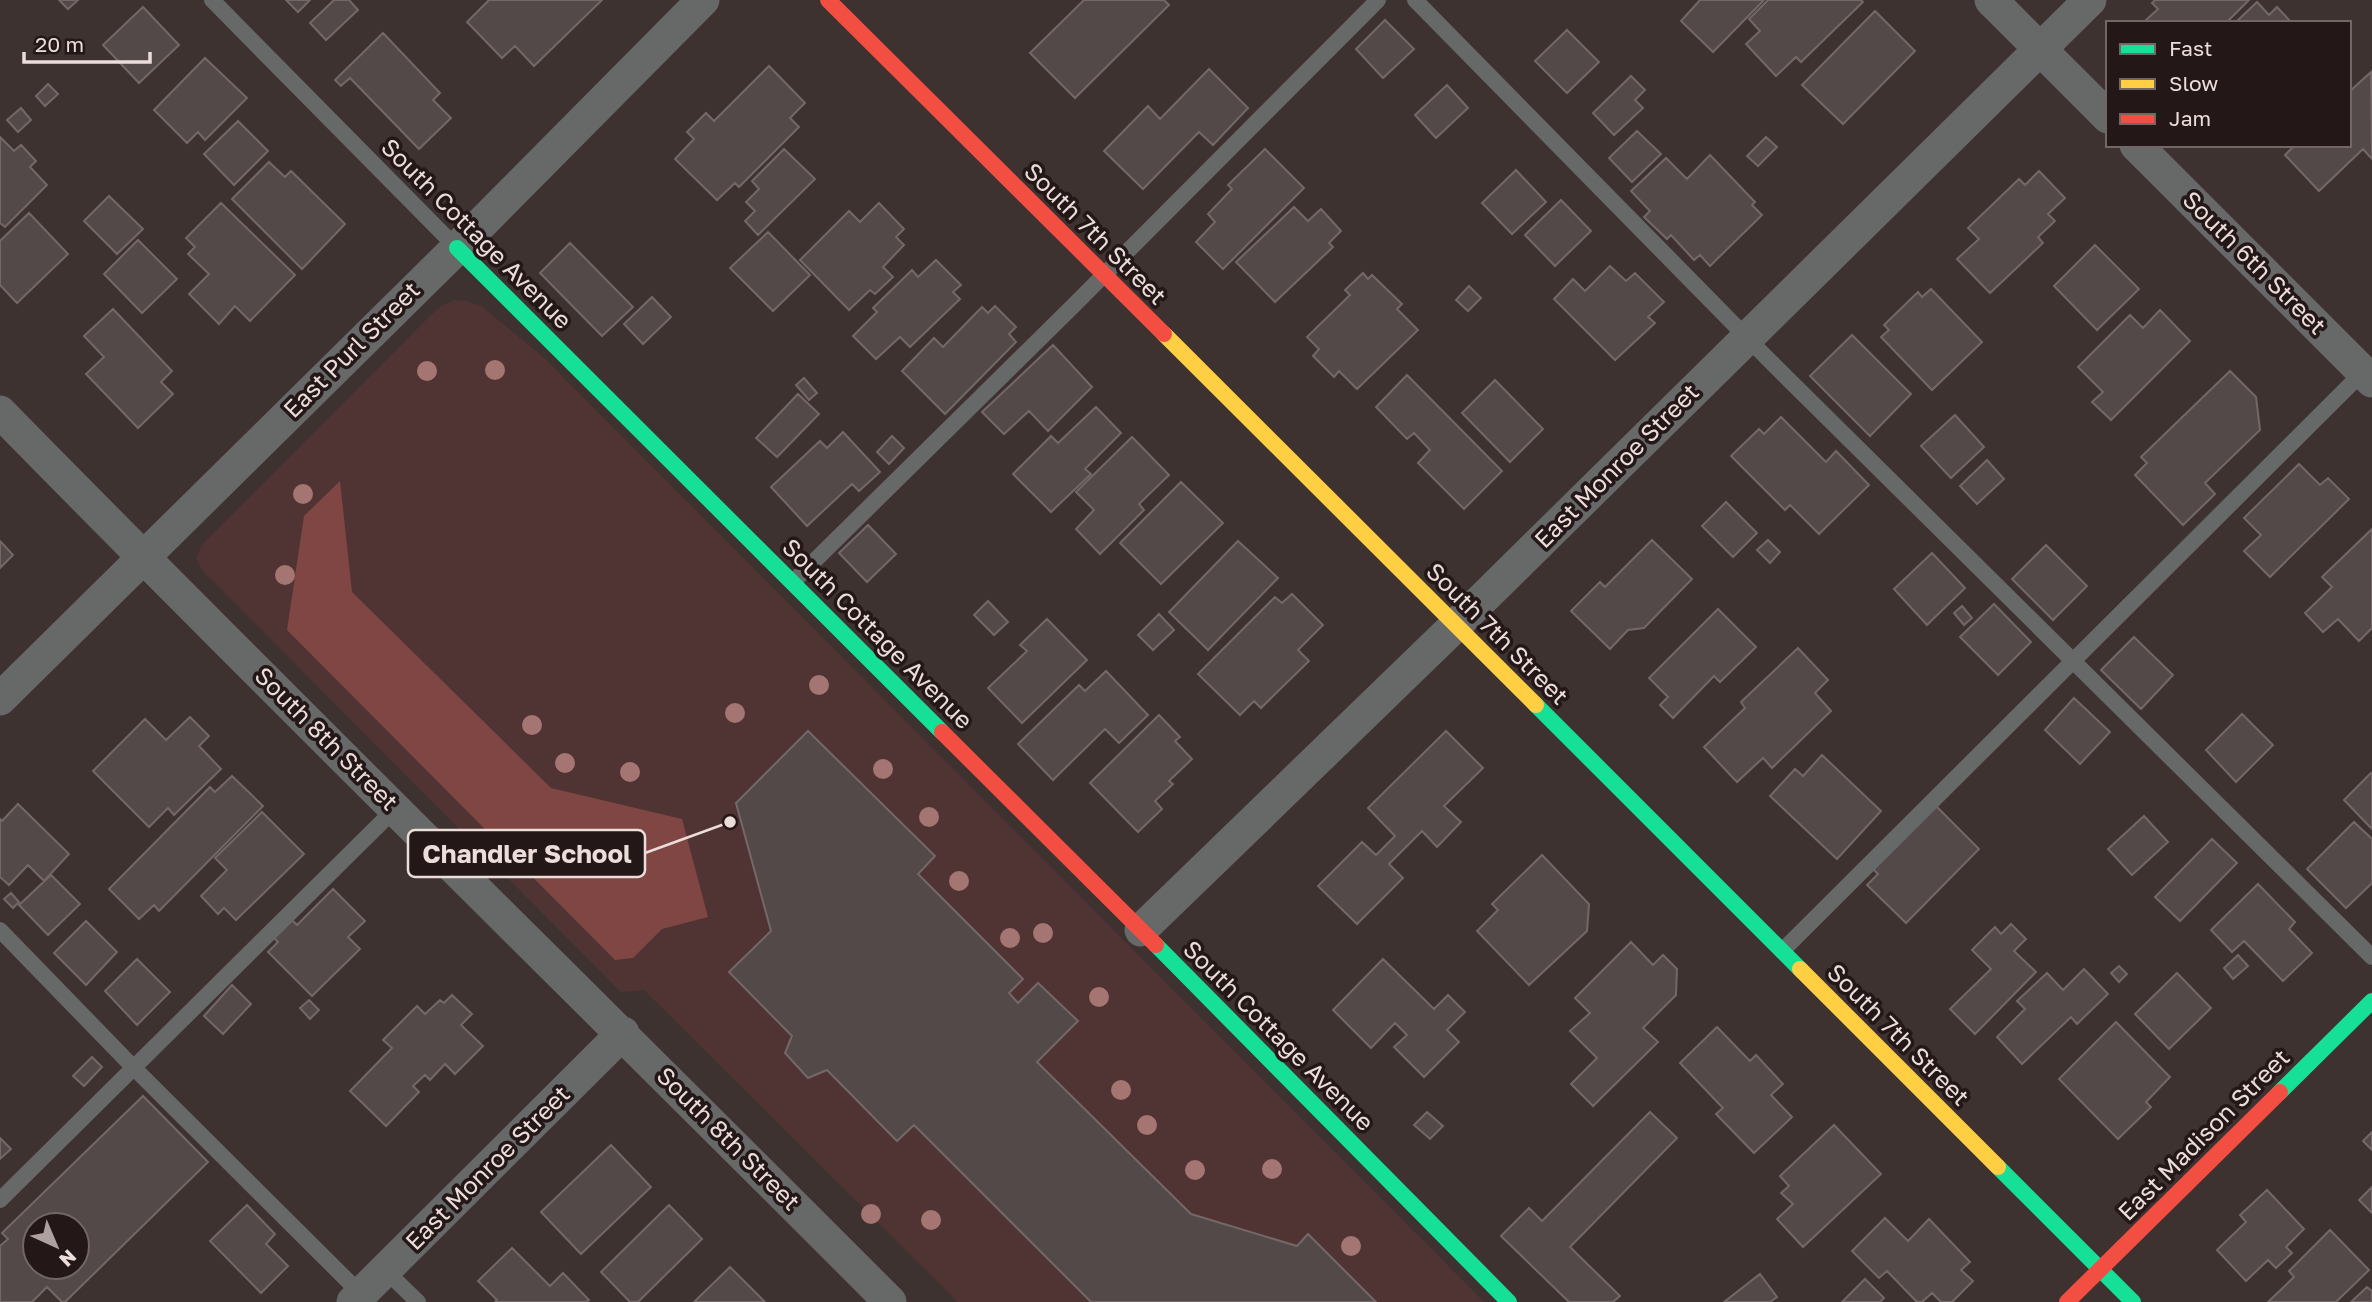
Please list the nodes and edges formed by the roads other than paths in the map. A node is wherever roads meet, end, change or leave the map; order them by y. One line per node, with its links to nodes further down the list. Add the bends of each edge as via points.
1 (212, 0): 11 (lane, South Cottage Avenue)
2 (703, 0): 11 (street, East Purl Street)
3 (828, 0): 12 (street, South 7th Street)
4 (1378, 0): 12 (lane)
5 (1415, 0): 13 (lane)
6 (1991, 0): 8 (street)
7 (2090, 0): 8 (street, East Monroe Street)
8 (2040, 49): 9 (street); 13 (street, East Monroe Street)
9 (2106, 115)
10 (2138, 147): 14 (street, South 6th Street)
11 (457, 248): 16 (street, East Purl Street); 17 (street, South Cottage Avenue)
12 (1104, 275): 17 (lane); 18 (street, South 7th Street)
13 (1747, 337): 18 (street, East Monroe Street); 19 (lane)
14 (2369, 372): 19 (lane)
15 (0, 412): 16 (street, South 8th Street)
16 (143, 558): 20 (street, East Purl Street); 21 (street, South 8th Street)
17 (793, 582): 23 (street, South Cottage Avenue)
18 (1456, 625): 23 (street, East Monroe Street); 24 (street, South 7th Street)
19 (2073, 662): 24 (lane); 25 (lane)
20 (0, 699)
21 (396, 808): 27 (street, South 8th Street); 28 (lane)
22 (0, 930): 28 (lane)
23 (1141, 930): 35 (street, South Cottage Avenue)
24 (1782, 951): 31 (street, South 7th Street)
25 (2372, 957)
26 (2372, 1001): 31 (street, East Madison Street)
27 (623, 1034): 30 (street, East Monroe Street); 34 (street, South 8th Street)
28 (133, 1067): 29 (lane); 32 (lane)
29 (0, 1200)
30 (385, 1270): 32 (street, East Monroe Street); 33 (lane)
31 (2100, 1270): 36 (street, East Madison Street); 37 (street, South 7th Street)
32 (357, 1298)
33 (418, 1302)
34 (890, 1302)
35 (1509, 1302)
36 (2067, 1302)
37 (2133, 1302)

